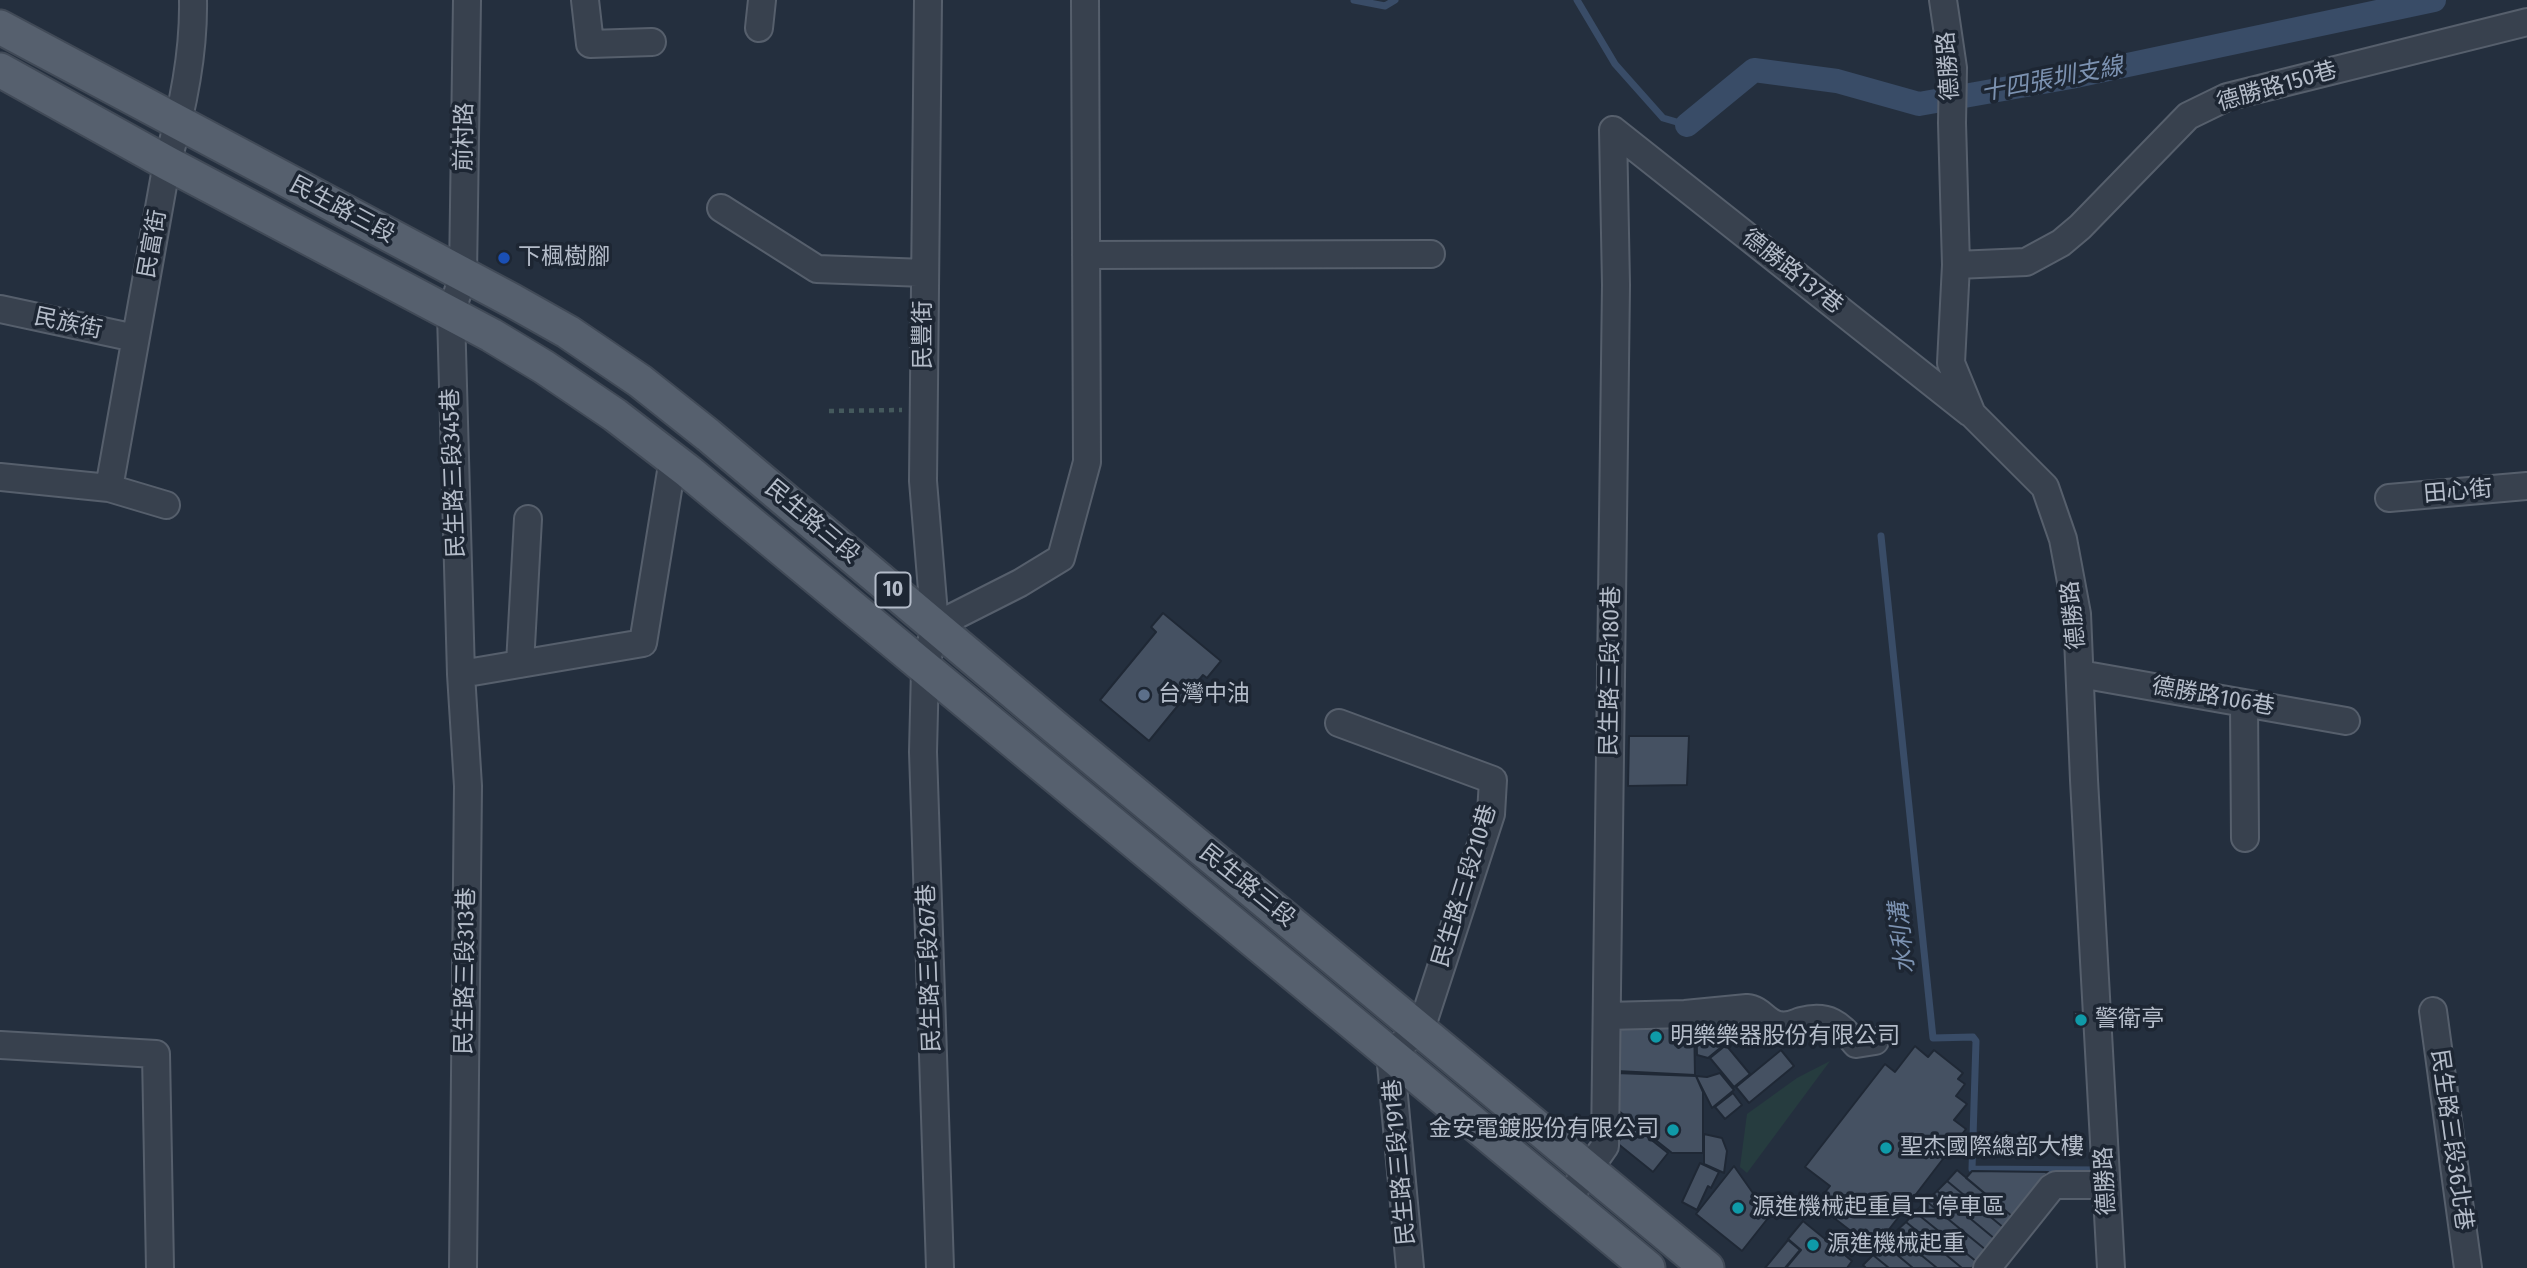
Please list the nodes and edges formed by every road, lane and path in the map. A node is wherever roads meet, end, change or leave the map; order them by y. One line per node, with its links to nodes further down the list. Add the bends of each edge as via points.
1 (192, 0): 13 (street, 民富街)
2 (467, 0): 21 (street, 前村路)
3 (585, 0): 11 (street, via 590,44)
4 (762, 0): 10 (street)
5 (928, 0): 20 (street, 民豐街)
6 (1085, 0): 18 (street)
7 (1943, 0): 19 (street, 德勝路, via 1953,68)
8 (2527, 22): 19 (street, 德勝路150巷, via 2227,97 2188,116 2061,243 2026,262)
9 (0, 27): 13 (main road, 民生路三段 / 10)
10 (759, 28)
11 (652, 42)
12 (0, 70): 15 (main road, 民生路三段 / 10)
13 (179, 124): 15 (street, 民富街); 21 (main road, 民生路三段 / 10)
14 (1613, 130): 27 (street, 德勝路137巷); 45 (street, 民生路三段180巷, via 1616,285)
15 (167, 163): 23 (main road, 民生路三段 / 10); 24 (street, 民富街)
16 (721, 208): 20 (street, via 817,270)
17 (1431, 254): 18 (street)
18 (1086, 255): 35 (street, via 1087,462 1061,558)
19 (1956, 265): 27 (street, 德勝路, via 1951,363)
20 (925, 273): 25 (street, 民豐街)
21 (463, 275): 23 (street, 民生路三段345巷); 35 (main road, 民生路三段 / 10, via 568,332 640,381)
22 (0, 309): 24 (street, 民族街)
23 (451, 314): 28 (main road, 民生路三段 / 10, via 544,367); 38 (street, 民生路三段345巷)
24 (135, 338): 31 (street, 民富街)
25 (924, 410): 26 (path); 35 (street, 民豐街, via 923,481)
26 (829, 411)
27 (1972, 414): 39 (street, 德勝路, via 2045,487 2063,540 2077,614)
28 (673, 459): 36 (street, via 643,643); 37 (main road, 民生路三段 / 10)
29 (0, 477): 31 (street)
30 (2527, 486): 32 (street, 田心街)
31 (109, 488): 33 (street)
32 (2389, 499)
33 (166, 505)
34 (528, 519): 36 (street)
35 (935, 625): 37 (street, 民豐街); 46 (main road, 民生路三段 / 10)
36 (520, 664): 38 (street)
37 (925, 668): 49 (main road, 民生路三段 / 10); 55 (street, 民生路三段267巷, via 923,752)
38 (461, 674): 54 (street, 民生路三段313巷, via 467,786)
39 (2080, 674): 40 (street, 德勝路106巷); 51 (street, 德勝路)
40 (2244, 703): 41 (street, 德勝路106巷); 43 (street)
41 (2346, 721)
42 (1339, 723): 46 (street, 民生路三段210巷, via 1493,780 1492,814)
43 (2245, 838)
44 (2433, 1011): 61 (street, 民生路三段36北巷)
45 (1607, 1016): 47 (street, via 1747,1008 1777,1025 1831,1021 1856,1044); 50 (street, 民生路三段180巷, via 1605,1146)
46 (1421, 1028): 49 (street, 民生路三段191巷); 50 (main road, 民生路三段 / 10)
47 (1875, 1041)
48 (0, 1045): 53 (street, via 156,1054)
49 (1390, 1053): 52 (main road, 民生路三段 / 10); 56 (street, 民生路三段191巷)
50 (1590, 1171): 52 (street, 民生路三段180巷); 58 (main road, 民生路三段 / 10)
51 (2106, 1185): 59 (street, via 2051,1188); 60 (street, 德勝路)
52 (1567, 1200): 57 (main road, 民生路三段 / 10)
53 (160, 1268)
54 (463, 1268)
55 (940, 1268)
56 (1410, 1268)
57 (1647, 1268)
58 (1707, 1268)
59 (1987, 1268)
60 (2111, 1268)
61 (2468, 1268)

